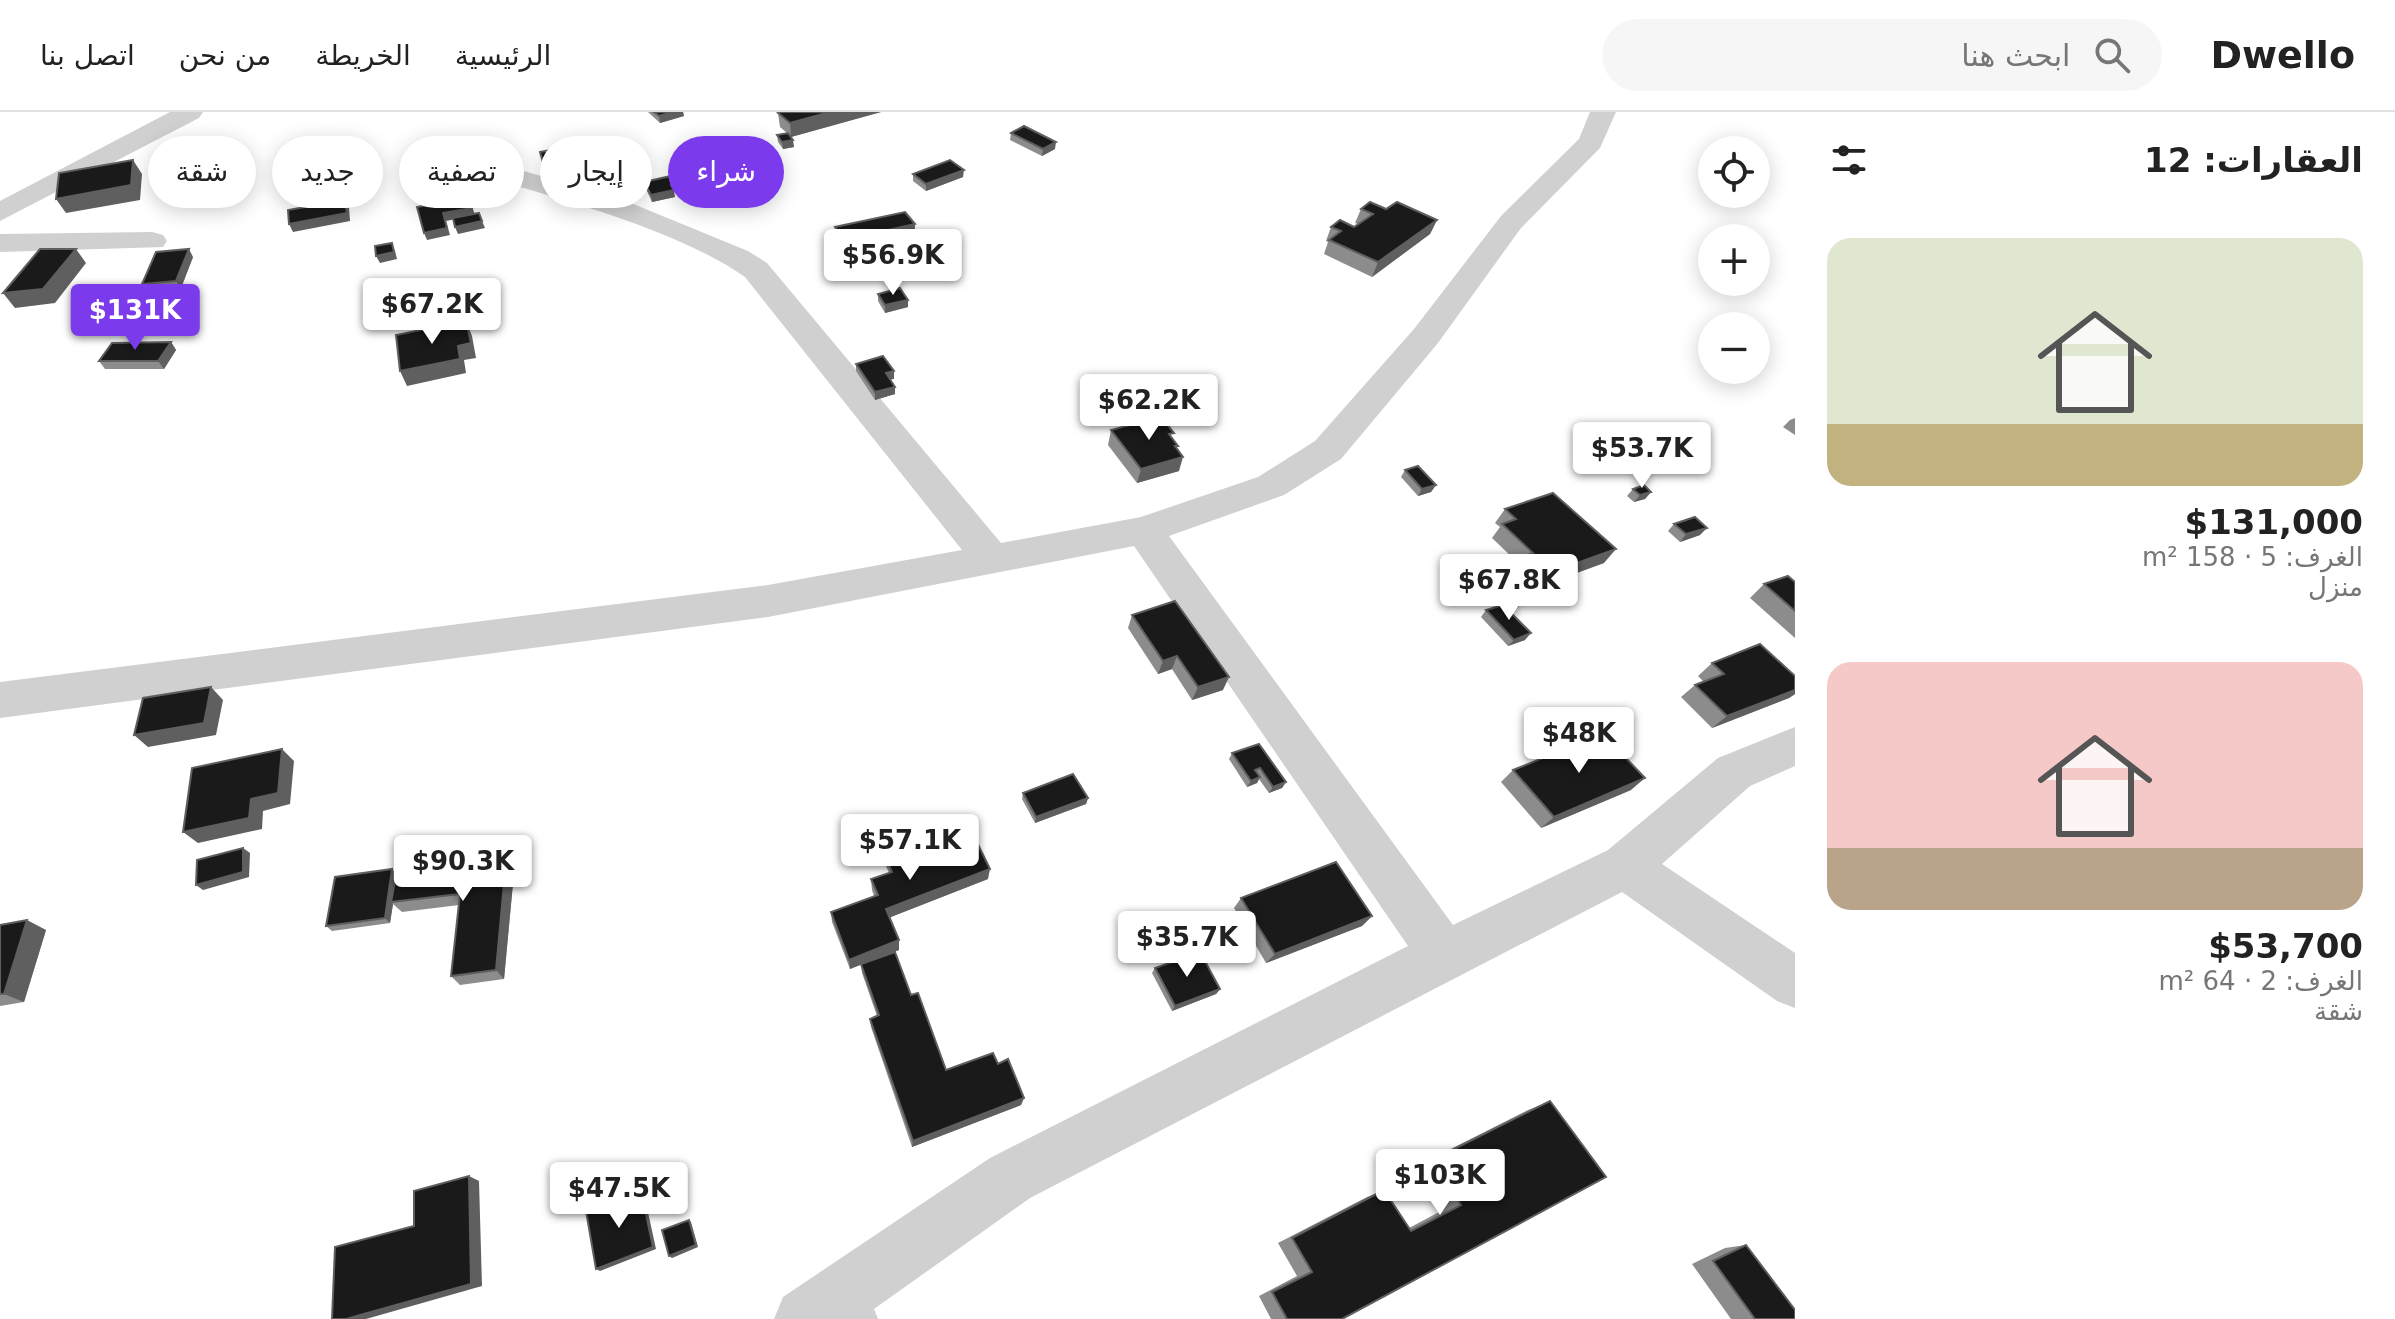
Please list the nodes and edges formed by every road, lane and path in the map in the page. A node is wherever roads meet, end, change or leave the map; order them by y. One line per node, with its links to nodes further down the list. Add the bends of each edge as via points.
1 (190, 112): 4 (street)
2 (1603, 112): 7 (street, via 1591,142 1511,222 1426,336 1328,450 1271,486)
3 (524, 179): 8 (street, via 611,205 737,257 756,270)
4 (0, 212)
5 (152, 241): 6 (street)
6 (0, 243)
7 (1144, 530): 8 (street); 12 (street)
8 (991, 558): 9 (street, via 768,601)
9 (0, 700)
10 (1795, 746): 11 (street, via 1734,772)
11 (1625, 866): 12 (street); 13 (street)
12 (1444, 955): 14 (street, via 1010,1178)
13 (1795, 983)
14 (830, 1312)

